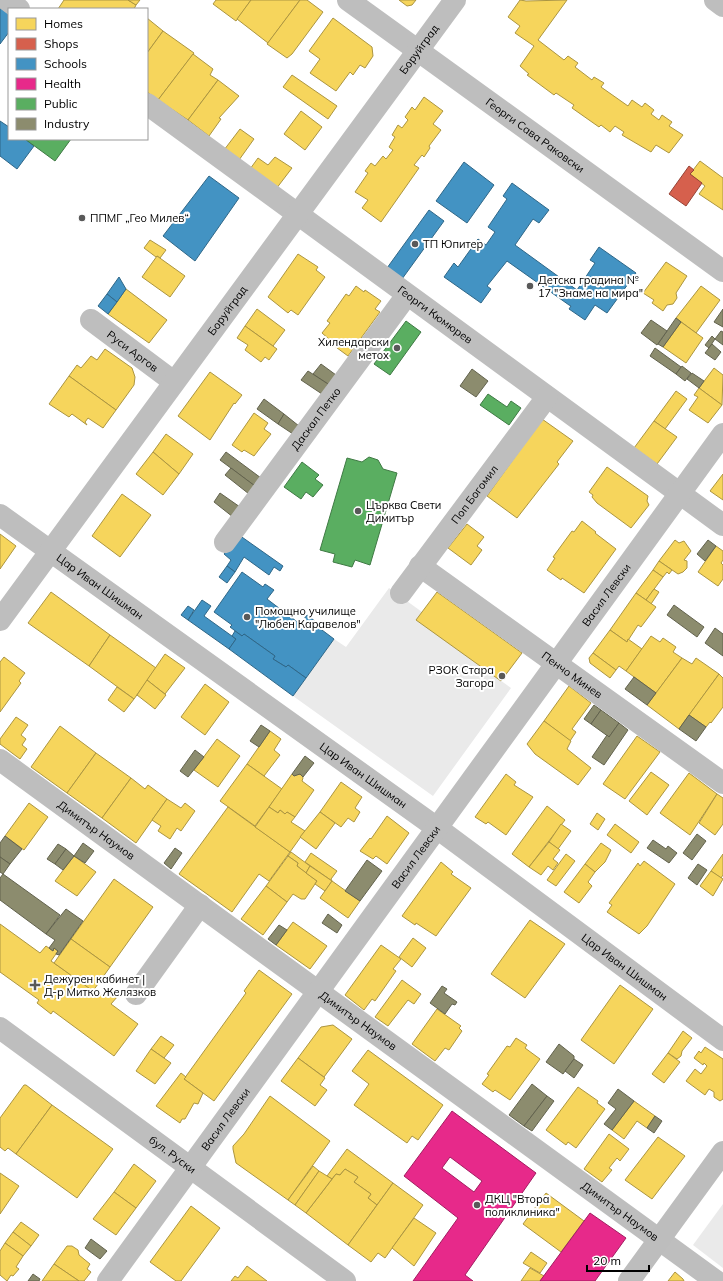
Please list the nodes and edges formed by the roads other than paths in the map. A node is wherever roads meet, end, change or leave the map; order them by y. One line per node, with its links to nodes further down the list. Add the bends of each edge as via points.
1 (7, 0): 6 (street)
2 (348, 0): 7 (street, Георги Сава Раковски)
3 (455, 0): 7 (street, Боруйград)
4 (715, 0): 5 (street)
5 (723, 6)
6 (18, 8)
7 (418, 51): 9 (street, Боруйград); 10 (street, Георги Сава Раковски)
8 (148, 105): 9 (street, Георги Кюмюрев)
9 (297, 216): 11 (street, Георги Кюмюрев); 13 (street, Боруйград)
10 (723, 271)
11 (407, 295): 14 (street, Георги Кюмюрев); 19 (street, Даскал Петко)
12 (91, 320): 13 (street, Руси Аргов)
13 (174, 382): 20 (street, Боруйград)
14 (547, 397): 16 (street, Георги Кюмюрев); 21 (street, Поп Богомил)
15 (723, 434): 16 (street, Васил Левски)
16 (680, 493): 18 (street, Георги Кюмюрев); 24 (street, Васил Левски)
17 (0, 515): 20 (street, Цар Иван Шишман)
18 (723, 525)
19 (225, 542)
20 (50, 552): 23 (street, Боруйград); 27 (street, Цар Иван Шишман)
21 (420, 566): 22 (street, Поп Богомил); 24 (street, Пенчо Минев)
22 (401, 592)
23 (0, 620)
24 (556, 664): 26 (street, Пенчо Минев); 27 (street, Васил Левски)
25 (0, 760): 28 (street, Димитър Наумов)
26 (723, 783)
27 (437, 828): 29 (street, Васил Левски); 32 (street, Цар Иван Шишман)
28 (200, 905): 29 (street, Димитър Наумов); 30 (street)
29 (318, 992): 34 (street, Васил Левски); 35 (street, Димитър Наумов)
30 (136, 994)
31 (0, 1028): 34 (street, бул. Руски)
32 (723, 1040)
33 (723, 1152): 35 (main road)
34 (191, 1168): 36 (street, Васил Левски); 37 (street, бул. Руски)
35 (659, 1240): 38 (main road); 39 (street, Димитър Наумов)
36 (108, 1281)
37 (345, 1281)
38 (629, 1281)
39 (716, 1281)

